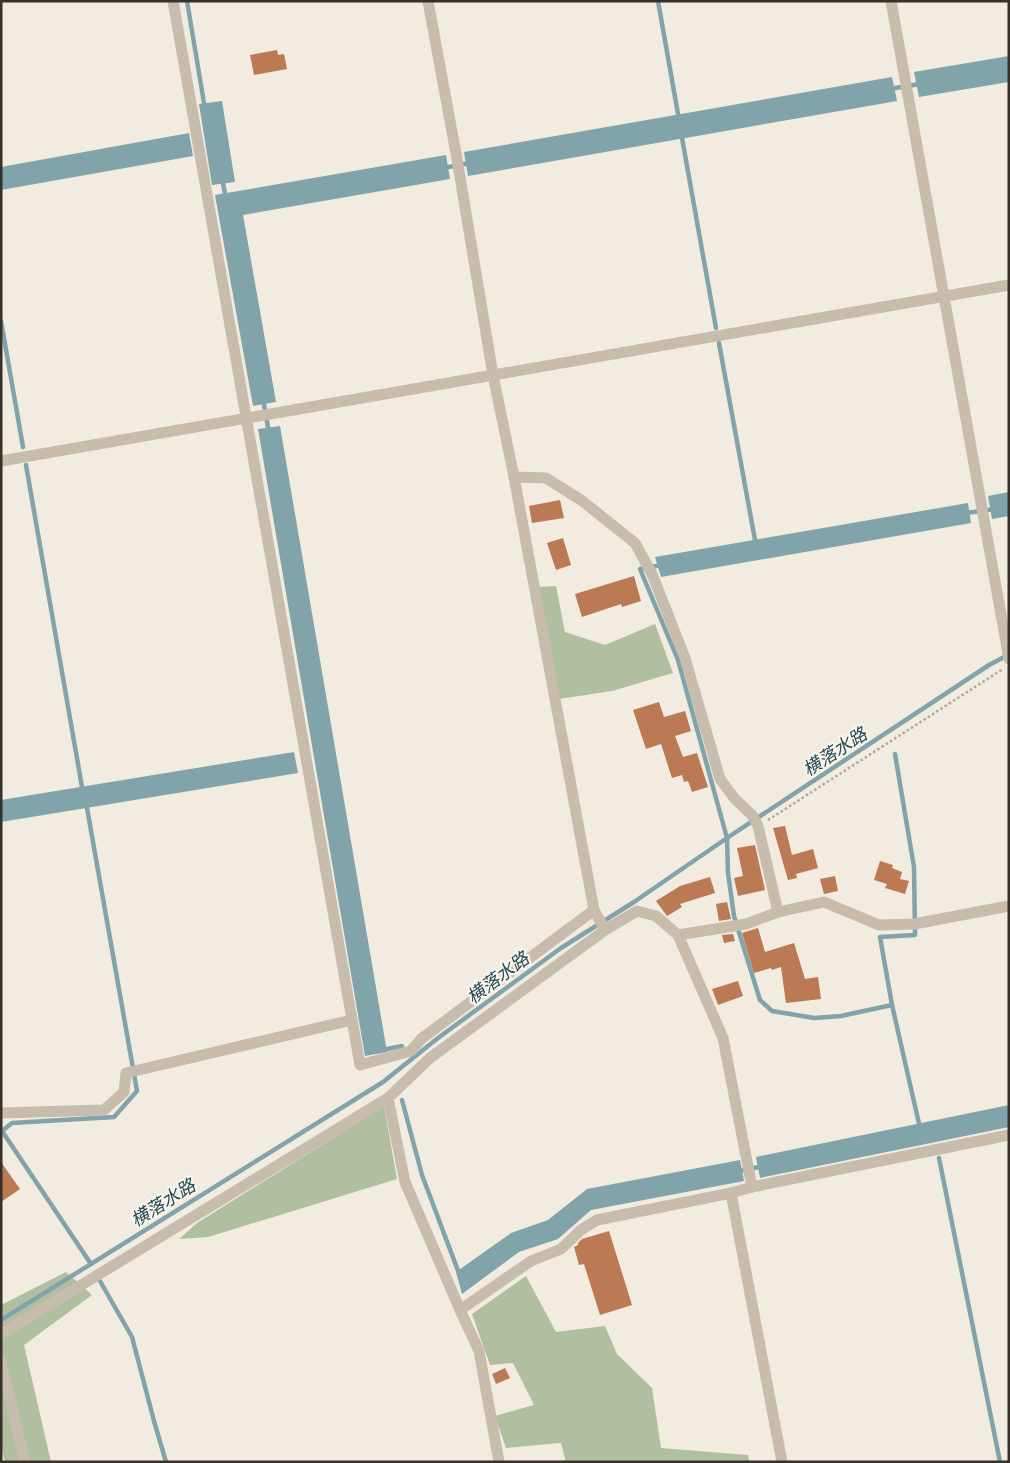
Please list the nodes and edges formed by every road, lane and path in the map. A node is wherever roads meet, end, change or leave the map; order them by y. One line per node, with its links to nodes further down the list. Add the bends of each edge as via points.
1 (174, 1): 7 (street)
2 (428, 1): 6 (street)
3 (891, 1): 5 (street)
4 (1009, 285): 5 (street)
5 (943, 297): 6 (street); 10 (street)
6 (493, 375): 7 (street); 9 (street)
7 (246, 419): 8 (street); 18 (street)
8 (1, 461)
9 (514, 477): 12 (street, via 546,478 581,500 635,543 652,574 685,658 720,779); 14 (street)
10 (1009, 658)
11 (1009, 666): 12 (path)
12 (758, 826): 15 (street)
13 (1009, 906): 15 (street, via 914,924 879,925 824,902)
14 (594, 910): 16 (street); 19 (street)
15 (778, 912): 17 (street, via 746,924)
16 (605, 930): 17 (street, via 637,911 656,916); 20 (street)
17 (678, 935): 24 (street, via 723,1038)
18 (352, 1020): 19 (street, via 360,1065 411,1051); 22 (street, via 126,1073 124,1092 104,1110)
19 (421, 1039): 20 (street)
20 (430, 1058): 21 (street)
21 (388, 1098): 26 (street, via 405,1182); 27 (street)
22 (1, 1113)
23 (1009, 1135): 24 (street)
24 (752, 1187): 25 (street)
25 (731, 1193): 26 (street, via 597,1220 561,1249 530,1261); 31 (street)
26 (460, 1310): 30 (street, via 479,1351)
27 (1, 1334)
28 (1, 1362): 29 (street)
29 (25, 1462)
30 (499, 1462)
31 (782, 1462)

